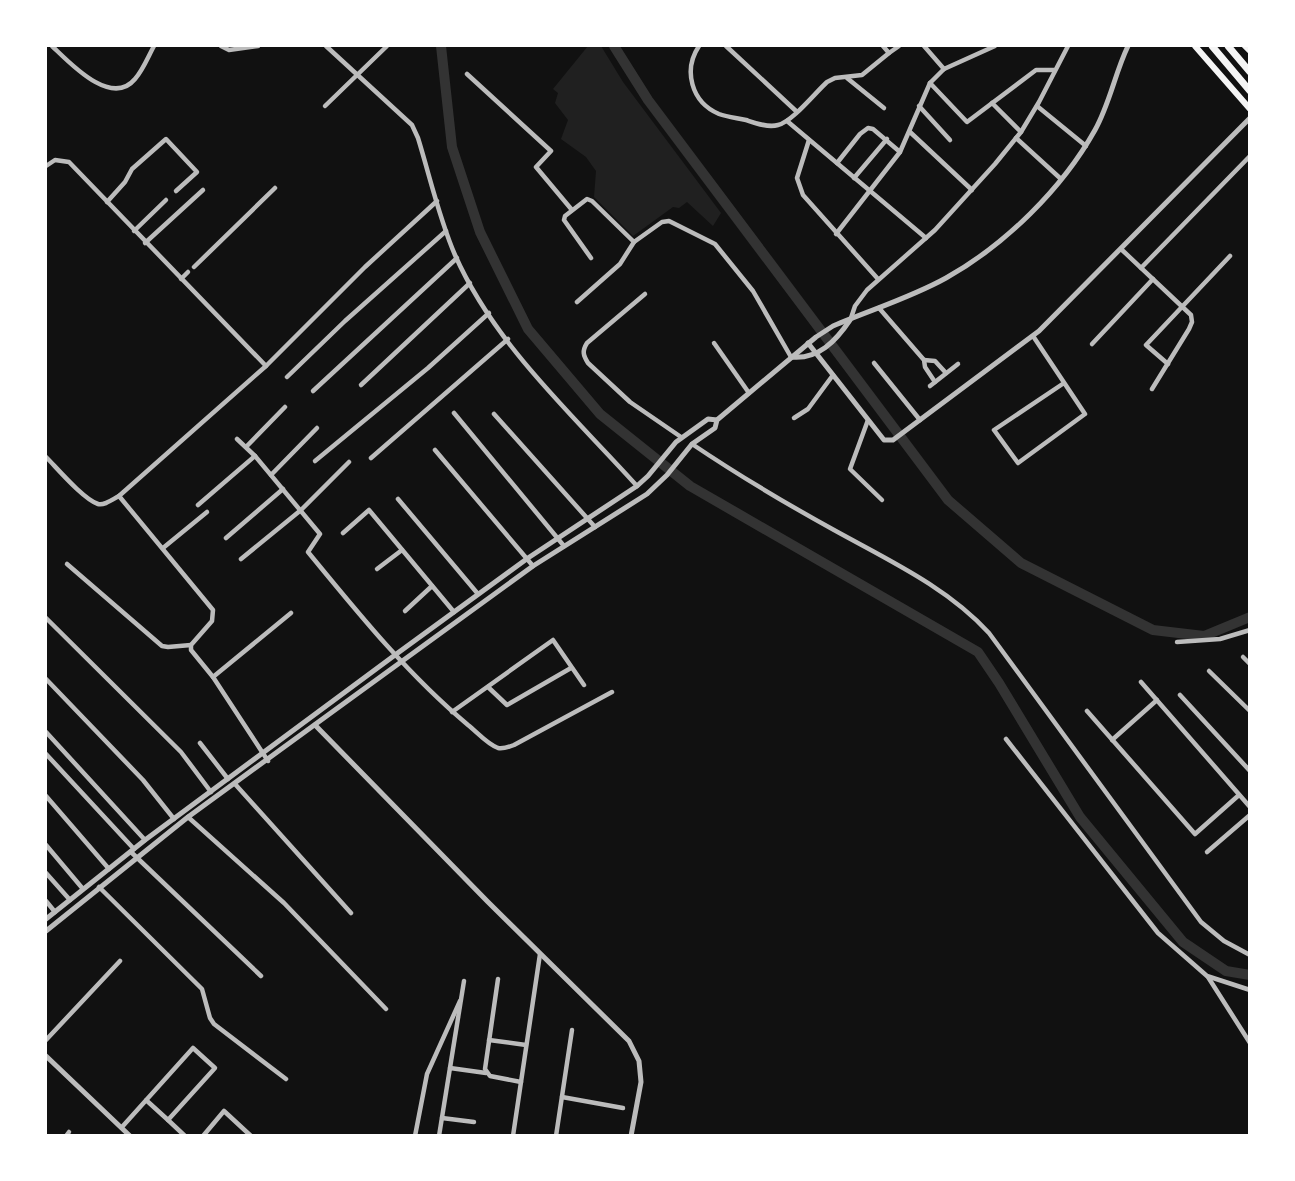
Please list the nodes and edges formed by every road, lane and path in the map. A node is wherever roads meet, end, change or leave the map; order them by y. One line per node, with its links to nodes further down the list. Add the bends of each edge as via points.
1 (52, 46): 2 (street, via 74,68 111,89 133,82)
2 (154, 46)
3 (221, 46): 4 (street, via 229,51)
4 (258, 46)
5 (326, 46): 24 (street)
6 (387, 46): 24 (street)
7 (699, 46): 37 (street, via 690,75 702,103 718,113 768,126)
8 (726, 46): 35 (street)
9 (883, 46): 20 (street)
10 (899, 46): 20 (street)
11 (924, 46): 21 (street)
12 (995, 46): 21 (street)
13 (1068, 46): 22 (street)
14 (1128, 46): 44 (street, via 1104,114)
15 (1195, 46): 34 (main road)
16 (1212, 46): 28 (highway)
17 (1228, 46): 23 (highway)
18 (1245, 46): 19 (main road)
19 (1250, 51)
20 (889, 54): 26 (street, via 862,75)
21 (944, 69): 27 (street)
22 (1054, 70): 29 (street, via 1036,70); 32 (street)
23 (1250, 72)
24 (357, 74): 30 (street); 57 (street, via 412,125)
25 (467, 74): 59 (street, via 551,151 536,167)
26 (846, 78): 33 (street); 35 (street, via 827,82)
27 (930, 83): 29 (street, via 967,122); 31 (street)
28 (1250, 91)
29 (992, 103): 39 (street)
30 (325, 106)
31 (919, 106): 38 (street); 43 (street)
32 (1037, 106): 39 (street); 44 (street)
33 (884, 108)
34 (1250, 109)
35 (796, 111): 37 (street)
36 (1250, 118): 66 (street)
37 (787, 121): 42 (street)
38 (910, 132): 45 (street); 53 (street)
39 (1021, 132): 40 (street)
40 (1016, 138): 50 (street); 53 (street)
41 (887, 139): 45 (street); 47 (street, via 865,129); 49 (street)
42 (809, 140): 47 (street); 62 (street, via 799,166 799,186)
43 (950, 140)
44 (1086, 146): 50 (street)
45 (900, 152): 55 (street)
46 (1250, 156): 71 (street)
47 (837, 163): 49 (street)
48 (46, 166): 58 (street, via 55,160 69,162)
49 (854, 178): 55 (street)
50 (1061, 179): 80 (street, via 983,256 944,280)
51 (275, 188): 70 (street)
52 (203, 190): 65 (street)
53 (972, 190): 63 (street)
54 (176, 191): 58 (street, via 197,172 166,139 132,169)
55 (869, 191): 62 (street); 63 (street)
56 (166, 201): 60 (street)
57 (437, 201): 61 (street); 94 (street)
58 (107, 202): 60 (street)
59 (572, 210): 64 (street, via 587,199 592,201); 69 (street, via 564,220)
60 (134, 231): 65 (street)
61 (446, 231): 68 (street); 97 (street)
62 (836, 234): 74 (street)
63 (926, 238): 74 (street)
64 (634, 242): 78 (street, via 620,264); 89 (street, via 666,220 715,244 749,285)
65 (145, 243): 73 (street)
66 (1121, 249): 71 (street); 83 (street)
67 (1230, 256): 79 (street)
68 (457, 258): 76 (street); 103 (street)
69 (591, 258)
70 (194, 267)
71 (1141, 268): 75 (street)
72 (188, 272): 73 (street)
73 (181, 279): 94 (street)
74 (878, 279): 82 (street, via 860,298)
75 (1153, 279): 79 (street); 87 (street)
76 (470, 283): 81 (street); 101 (street)
77 (645, 294): 113 (street, via 587,343 583,356 629,402)
78 (577, 302)
79 (1183, 306): 93 (street, via 1192,321); 93 (street, via 1146,345)
80 (878, 307): 82 (street); 90 (street)
81 (489, 313): 84 (street); 121 (street)
82 (851, 318): 86 (street); 88 (street)
83 (1033, 336): 99 (street); 111 (street)
84 (508, 340): 120 (street); 124 (street)
85 (714, 343): 104 (street)
86 (808, 343): 88 (street); 89 (street)
87 (1093, 344)
88 (817, 354): 89 (street); 96 (street)
89 (791, 357): 104 (street)
90 (924, 360): 95 (street, via 935,361); 98 (street, via 933,384)
91 (874, 363): 111 (street)
92 (958, 364): 95 (street)
93 (1168, 364): 102 (street)
94 (266, 366): 126 (street)
95 (946, 373): 98 (street)
96 (833, 375): 108 (street, via 808,409); 110 (street)
97 (287, 377)
98 (941, 378): 100 (street)
99 (1064, 383): 99 (street, via 1086,414 1018,463 994,430)
100 (946, 384)
101 (361, 385)
102 (1152, 389)
103 (313, 391)
104 (749, 393): 109 (street)
105 (285, 407): 116 (street)
106 (454, 413): 135 (street)
107 (494, 414): 132 (street)
108 (794, 418)
109 (717, 420): 113 (street, via 708,419); 115 (street, via 715,428)
110 (868, 420): 111 (street, via 884,440 893,440); 128 (street, via 850,469)
111 (919, 420)
112 (317, 428): 123 (street)
113 (681, 438): 124 (street)
114 (237, 439): 116 (street)
115 (692, 444): 133 (street, via 647,494); 205 (street, via 763,491 920,578 972,615 1201,922)
116 (246, 447): 118 (street)
117 (435, 450): 140 (street)
118 (255, 456): 123 (street); 129 (street)
119 (46, 457): 126 (street, via 97,504)
120 (371, 458)
121 (315, 461)
122 (349, 462): 130 (street)
123 (271, 475): 125 (street)
124 (637, 486): 132 (street)
125 (283, 489): 130 (street); 136 (street)
126 (119, 496): 138 (street)
127 (398, 499): 146 (street)
128 (882, 500)
129 (198, 505)
130 (301, 510): 141 (street); 154 (street, via 320,534 307,552)
131 (207, 512): 138 (street)
132 (588, 518): 133 (street); 135 (street)
133 (595, 527): 137 (street)
134 (343, 533): 139 (street, via 369,510)
135 (558, 537): 137 (street); 140 (street)
136 (226, 538)
137 (564, 545): 143 (street)
138 (163, 548): 153 (street, via 213,610 212,621)
139 (402, 550): 144 (street); 145 (street)
140 (528, 558): 143 (street); 146 (street)
141 (241, 559)
142 (67, 564): 153 (street, via 162,646)
143 (534, 566): 156 (street)
144 (377, 569)
145 (432, 586): 147 (street); 149 (street)
146 (478, 595): 149 (street)
147 (405, 611)
148 (291, 613): 160 (street)
149 (455, 613): 154 (street)
150 (46, 618): 182 (street, via 181,752)
151 (1250, 630): 152 (street, via 1220,639)
152 (1177, 642)
153 (191, 645): 160 (street)
154 (395, 655): 156 (street); 177 (street)
155 (1243, 657): 157 (street)
156 (402, 662): 170 (street); 171 (street)
157 (1250, 664)
158 (572, 667): 163 (street); 164 (street, via 507,705); 164 (street, via 552,640)
159 (1209, 671): 168 (street)
160 (213, 677): 177 (street)
161 (46, 679): 188 (street)
162 (1141, 682): 167 (street)
163 (584, 685)
164 (488, 687): 170 (street)
165 (612, 692): 170 (street, via 505,748 488,741)
166 (1180, 695): 179 (street)
167 (1157, 700): 174 (street); 183 (street)
168 (1250, 710)
169 (1087, 711): 174 (street)
170 (452, 712)
171 (315, 724): 178 (street); 204 (street)
172 (46, 732): 189 (street)
173 (1006, 739): 208 (street, via 1158,933)
174 (1112, 740): 183 (street, via 1195,834)
175 (200, 743): 180 (street)
176 (46, 754): 191 (street)
177 (263, 754): 178 (street); 180 (street)
178 (268, 761): 181 (street)
179 (1250, 771)
180 (228, 779): 182 (street)
181 (234, 784): 187 (street); 201 (street)
182 (211, 792): 188 (street)
183 (1239, 795): 185 (street)
184 (46, 796): 194 (street)
185 (1250, 807)
186 (1250, 815): 192 (street)
187 (188, 817): 193 (street); 213 (street, via 284,903)
188 (174, 819): 189 (street)
189 (145, 840): 191 (street)
190 (46, 845): 197 (street)
191 (132, 851): 193 (street); 194 (street)
192 (1207, 852)
193 (135, 858): 196 (street); 207 (street)
194 (109, 869): 197 (street)
195 (46, 873): 198 (street)
196 (98, 887): 203 (street); 222 (street, via 201,989 214,1024)
197 (83, 889): 198 (street)
198 (70, 900): 200 (street)
199 (46, 901): 200 (street)
200 (55, 912): 202 (street)
201 (351, 913)
202 (46, 919)
203 (46, 931)
204 (540, 954): 218 (street); 239 (street, via 629,1041 639,1061 641,1082)
205 (1250, 955)
206 (120, 961): 215 (street)
207 (261, 976)
208 (1207, 976): 211 (street); 217 (street)
209 (498, 979): 216 (street)
210 (464, 981): 212 (street)
211 (1250, 990)
212 (461, 999): 220 (street); 235 (street, via 428,1073)
213 (386, 1009)
214 (572, 1030): 224 (street)
215 (46, 1040)
216 (489, 1040): 218 (street); 221 (street)
217 (1250, 1042)
218 (527, 1045): 223 (street)
219 (46, 1056): 230 (street)
220 (450, 1068): 221 (street); 227 (street)
221 (486, 1073): 223 (street)
222 (286, 1079)
223 (521, 1082): 237 (street)
224 (562, 1097): 226 (street); 238 (street)
225 (146, 1100): 228 (street); 228 (street, via 193,1048 215,1068); 230 (street)
226 (623, 1108)
227 (442, 1118): 229 (street); 236 (street)
228 (168, 1120): 232 (street)
229 (474, 1122)
230 (122, 1127): 231 (street)
231 (130, 1136)
232 (185, 1136)
233 (203, 1136): 234 (street, via 224,1111)
234 (251, 1136)
235 (415, 1136)
236 (439, 1136)
237 (513, 1136)
238 (556, 1136)
239 (631, 1136)

